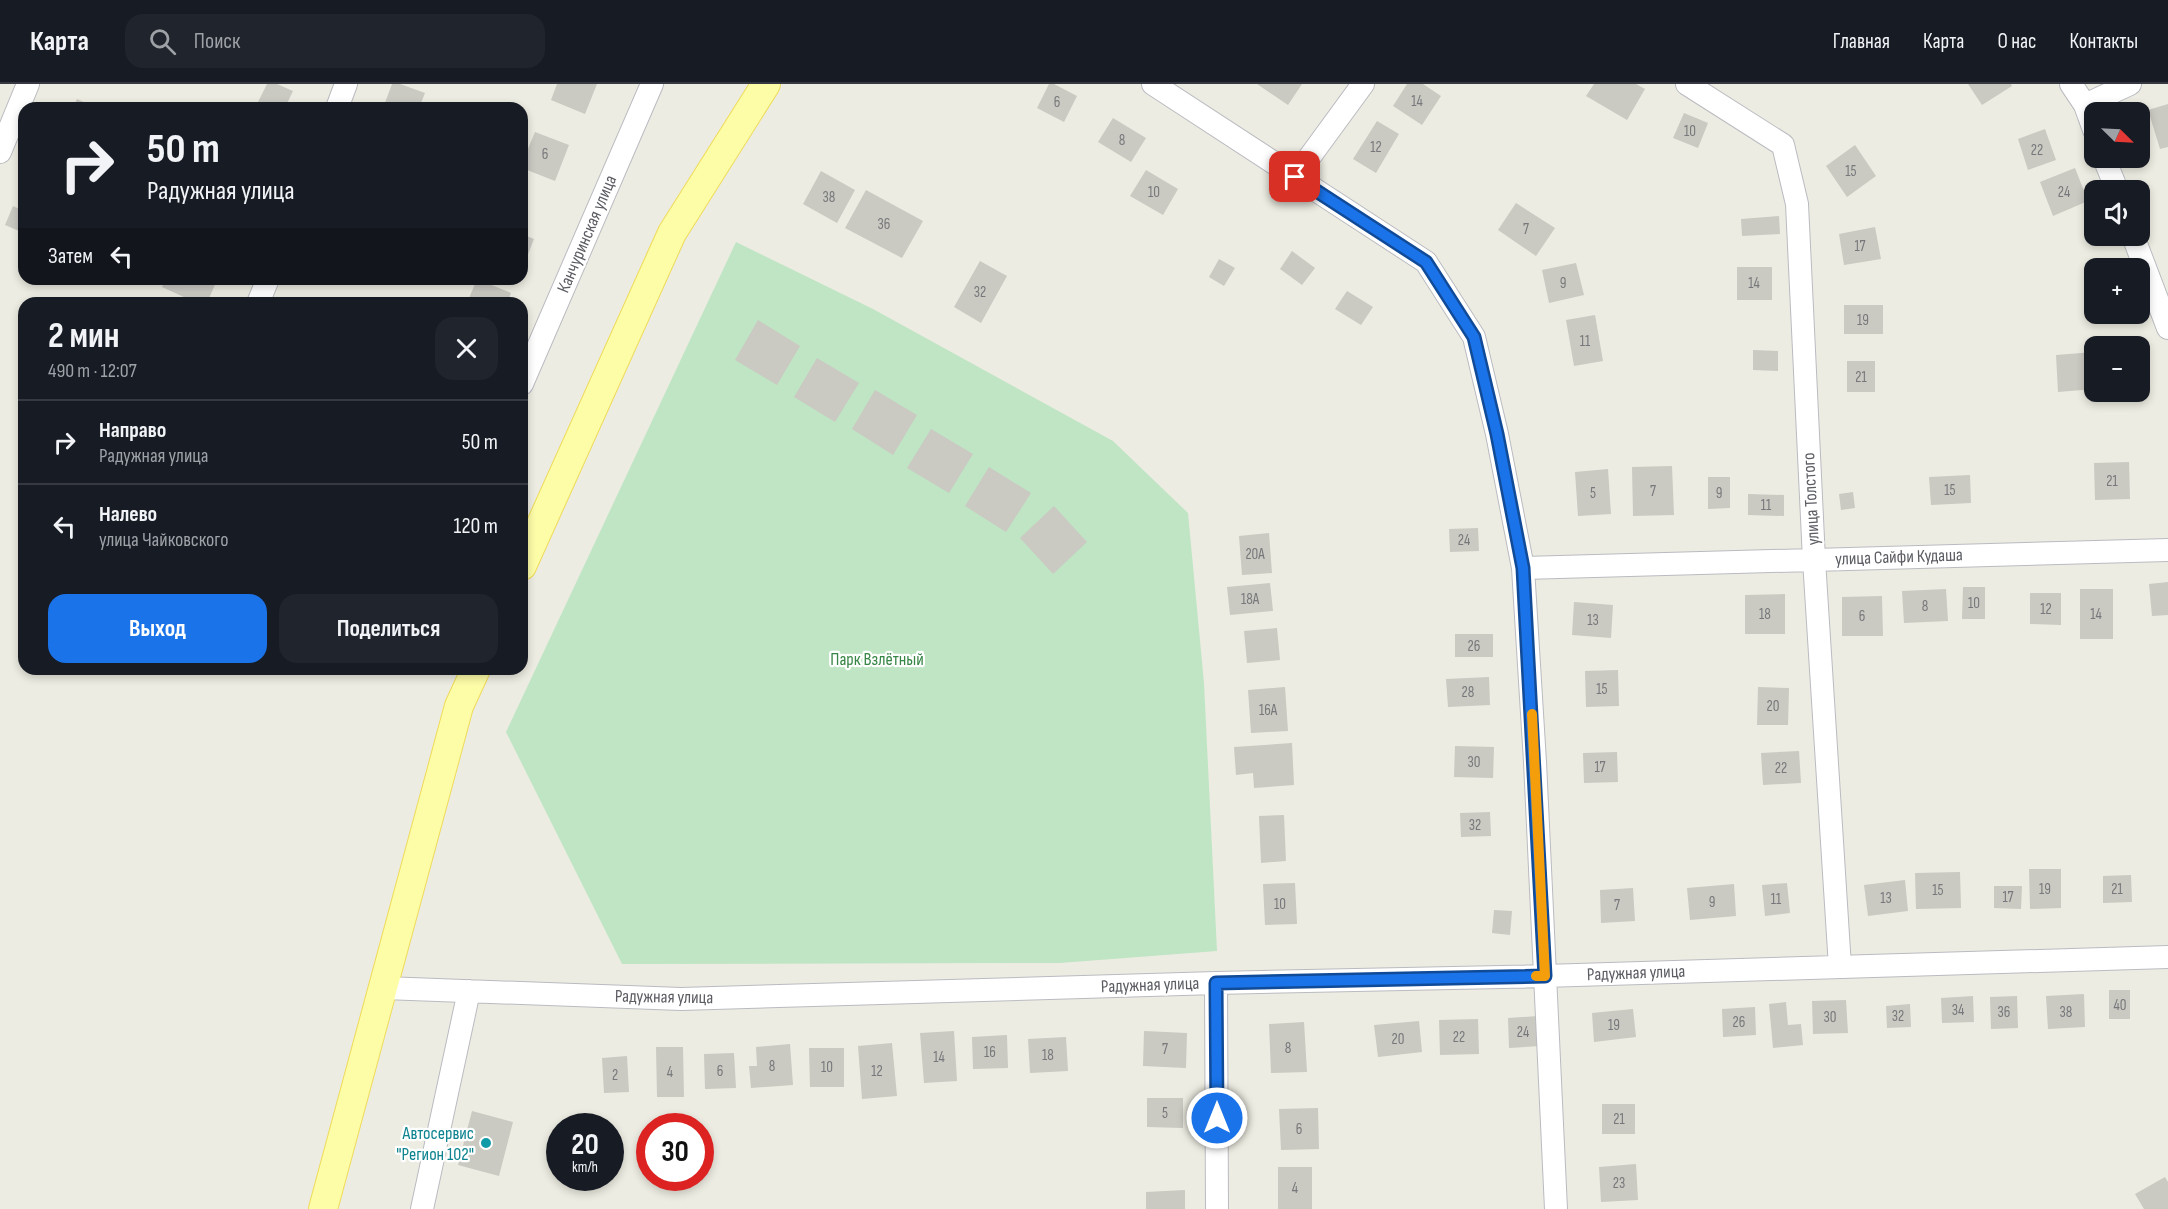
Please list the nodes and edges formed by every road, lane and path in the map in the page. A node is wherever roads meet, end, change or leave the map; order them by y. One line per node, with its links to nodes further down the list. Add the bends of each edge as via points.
1 (28, 84): 10 (street)
2 (346, 84): 11 (street)
3 (652, 84): 19 (street, Канчуринская улица)
4 (766, 84): 21 (main road, via 672,233)
5 (1153, 84): 16 (street)
6 (1363, 84): 16 (street)
7 (1687, 84): 22 (street, улица Толстого, via 1783,145 1797,204)
8 (2071, 84): 13 (street)
9 (2130, 84): 12 (street)
10 (21, 102)
11 (339, 102)
12 (2091, 102)
13 (2084, 104)
14 (18, 108): 15 (street)
15 (0, 152)
16 (1295, 177): 23 (street, via 1426,262 1474,337)
17 (2137, 246): 18 (street)
18 (2168, 328)
19 (528, 370)
20 (2168, 550): 22 (street, улица Сайфи Кудаша)
21 (528, 553)
22 (1814, 560): 23 (street, улица Сайфи Кудаша); 26 (street, улица Толстого)
23 (1523, 568): 27 (street)
24 (473, 675): 29 (main road, via 459,706)
25 (2168, 957): 26 (street, Радужная улица)
26 (1840, 967): 27 (street, Радужная улица)
27 (1545, 976): 28 (street, Радужная улица); 34 (street)
28 (1216, 983): 30 (street, Радужная улица, via 681,999); 33 (street)
29 (384, 988): 30 (street, Радужная улица); 31 (main road)
30 (469, 991): 32 (street)
31 (323, 1209)
32 (422, 1209)
33 (1217, 1209)
34 (1556, 1209)

